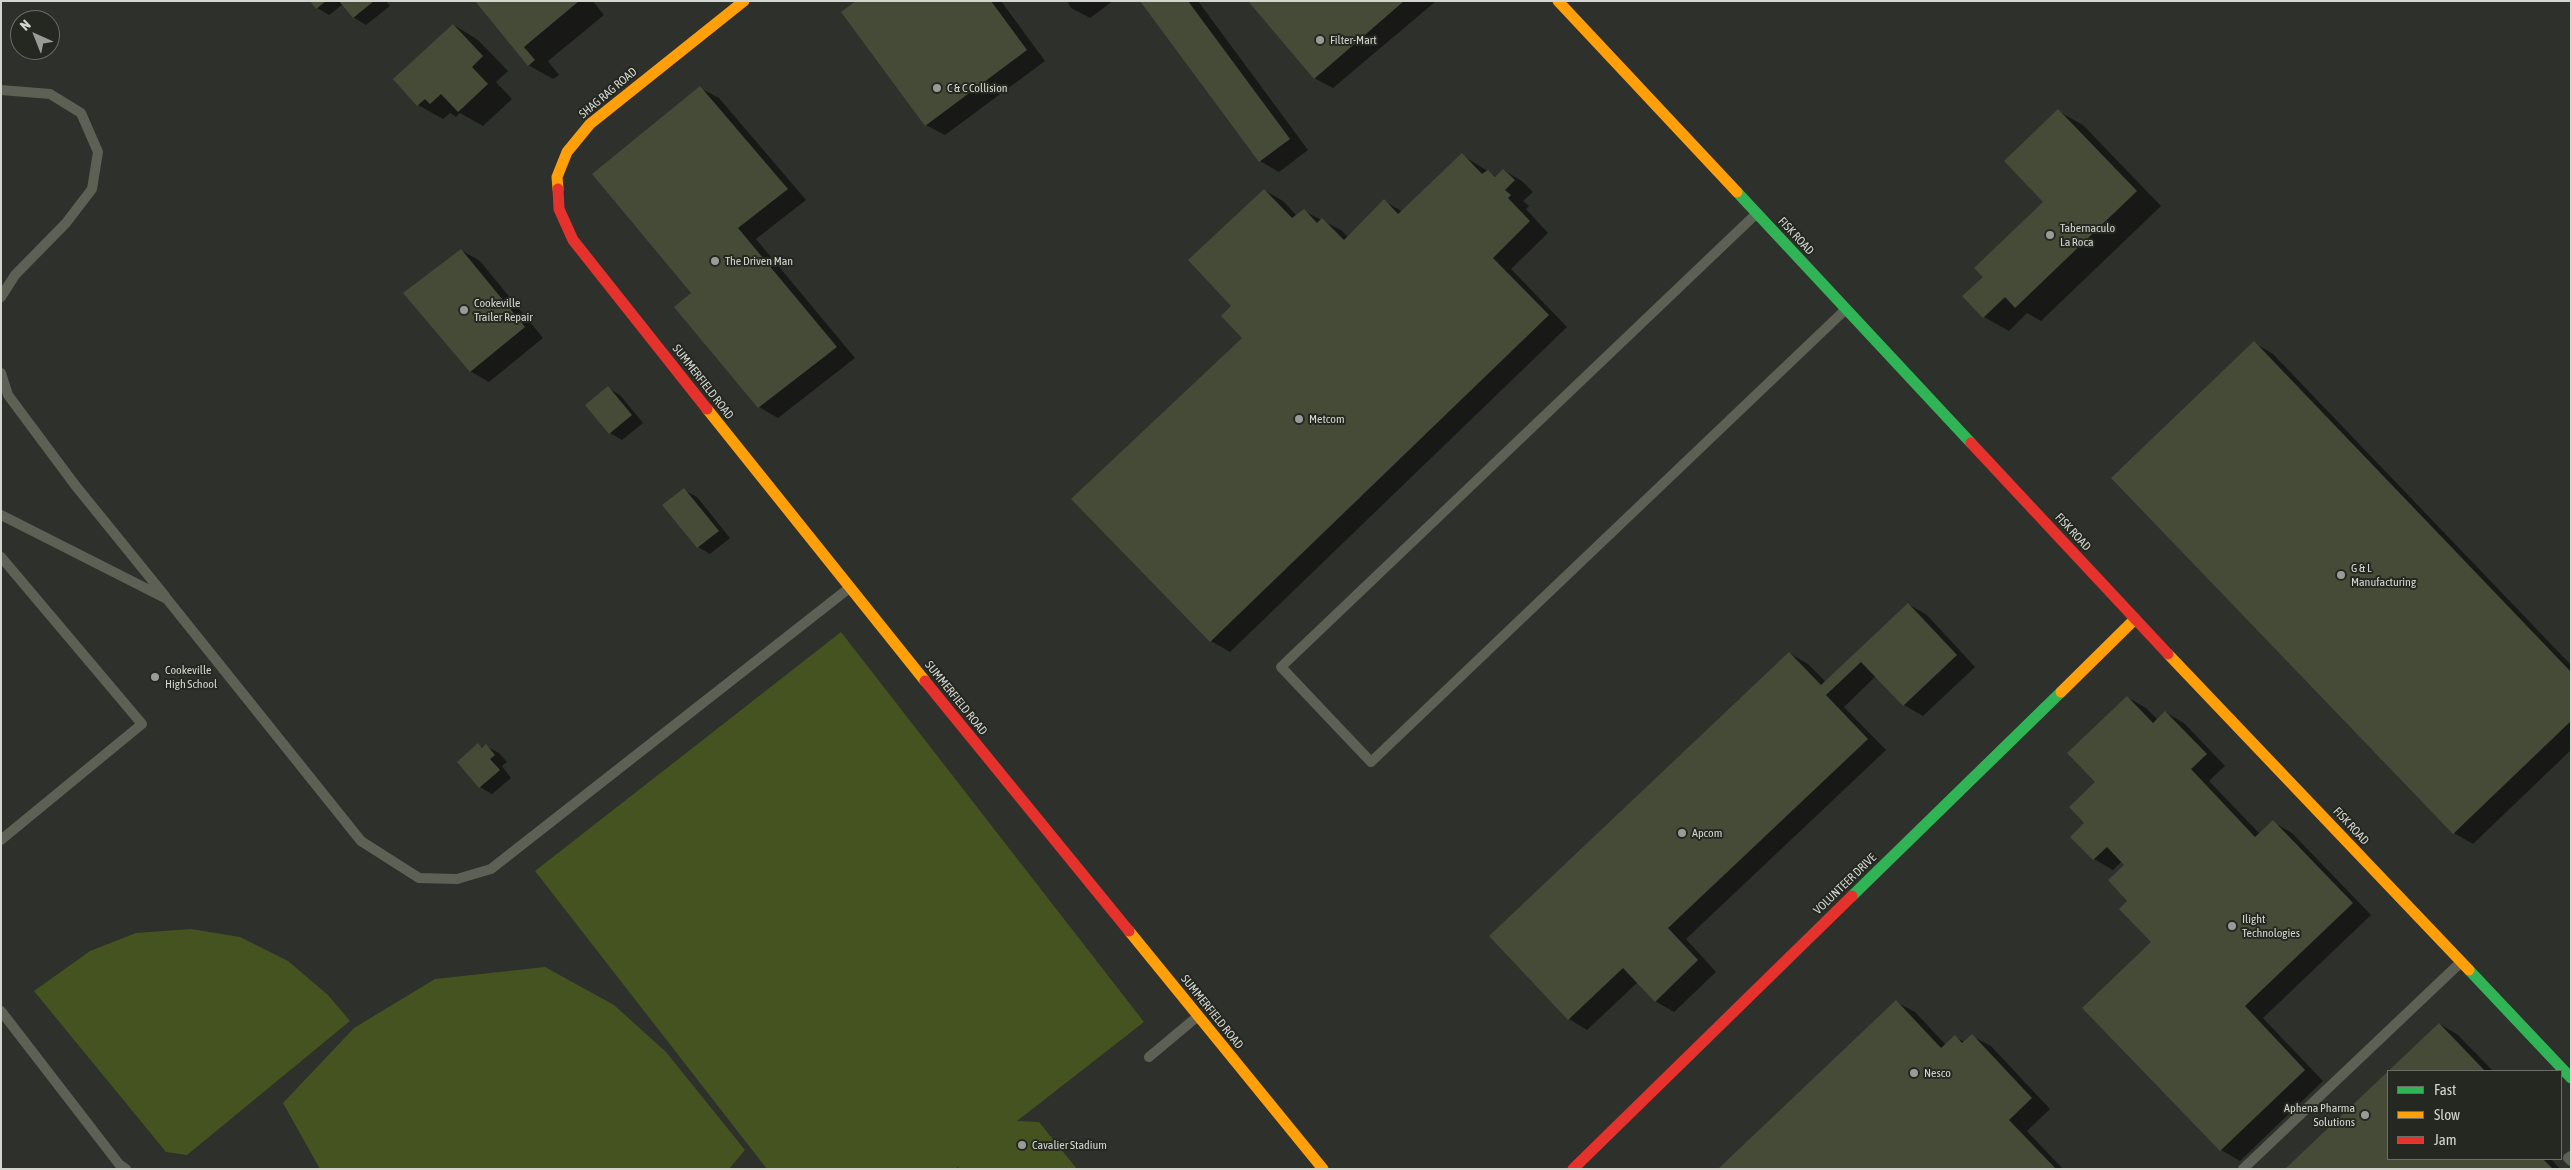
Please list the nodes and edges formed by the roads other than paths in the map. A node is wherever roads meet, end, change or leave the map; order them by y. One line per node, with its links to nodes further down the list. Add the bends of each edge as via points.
1 (744, 1): 5 (street, SHAG RAG ROAD, via 590,124 567,152 557,177 559,209)
2 (1558, 1): 4 (street, FISK ROAD)
3 (1, 90): 6 (lane, via 50,94 81,113 98,152 92,189 66,223 15,275)
4 (1757, 213): 7 (street, FISK ROAD); 7 (lane, via 1281,667 1371,762)
5 (572, 240): 11 (street, SUMMERFIELD ROAD)
6 (1, 296)
7 (1846, 309): 13 (street, FISK ROAD)
8 (1, 373): 12 (lane, via 8,395)
9 (1, 515): 12 (lane)
10 (1, 558): 14 (lane, via 142,724)
11 (849, 588): 12 (lane, via 491,869 457,879 419,878 361,841); 17 (street, SUMMERFIELD ROAD)
12 (167, 599)
13 (2135, 618): 15 (street, FISK ROAD); 24 (street, VOLUNTEER DRIVE)
14 (1, 840)
15 (2461, 962): 19 (street, FISK ROAD); 25 (lane)
16 (1, 1010): 22 (lane)
17 (1198, 1016): 18 (lane); 23 (street, SUMMERFIELD ROAD)
18 (1149, 1057)
19 (2571, 1078)
20 (2571, 1156): 21 (lane, via 2568,1158)
21 (2571, 1161)
22 (126, 1169)
23 (1323, 1169)
24 (1573, 1169)
25 (2243, 1169)

